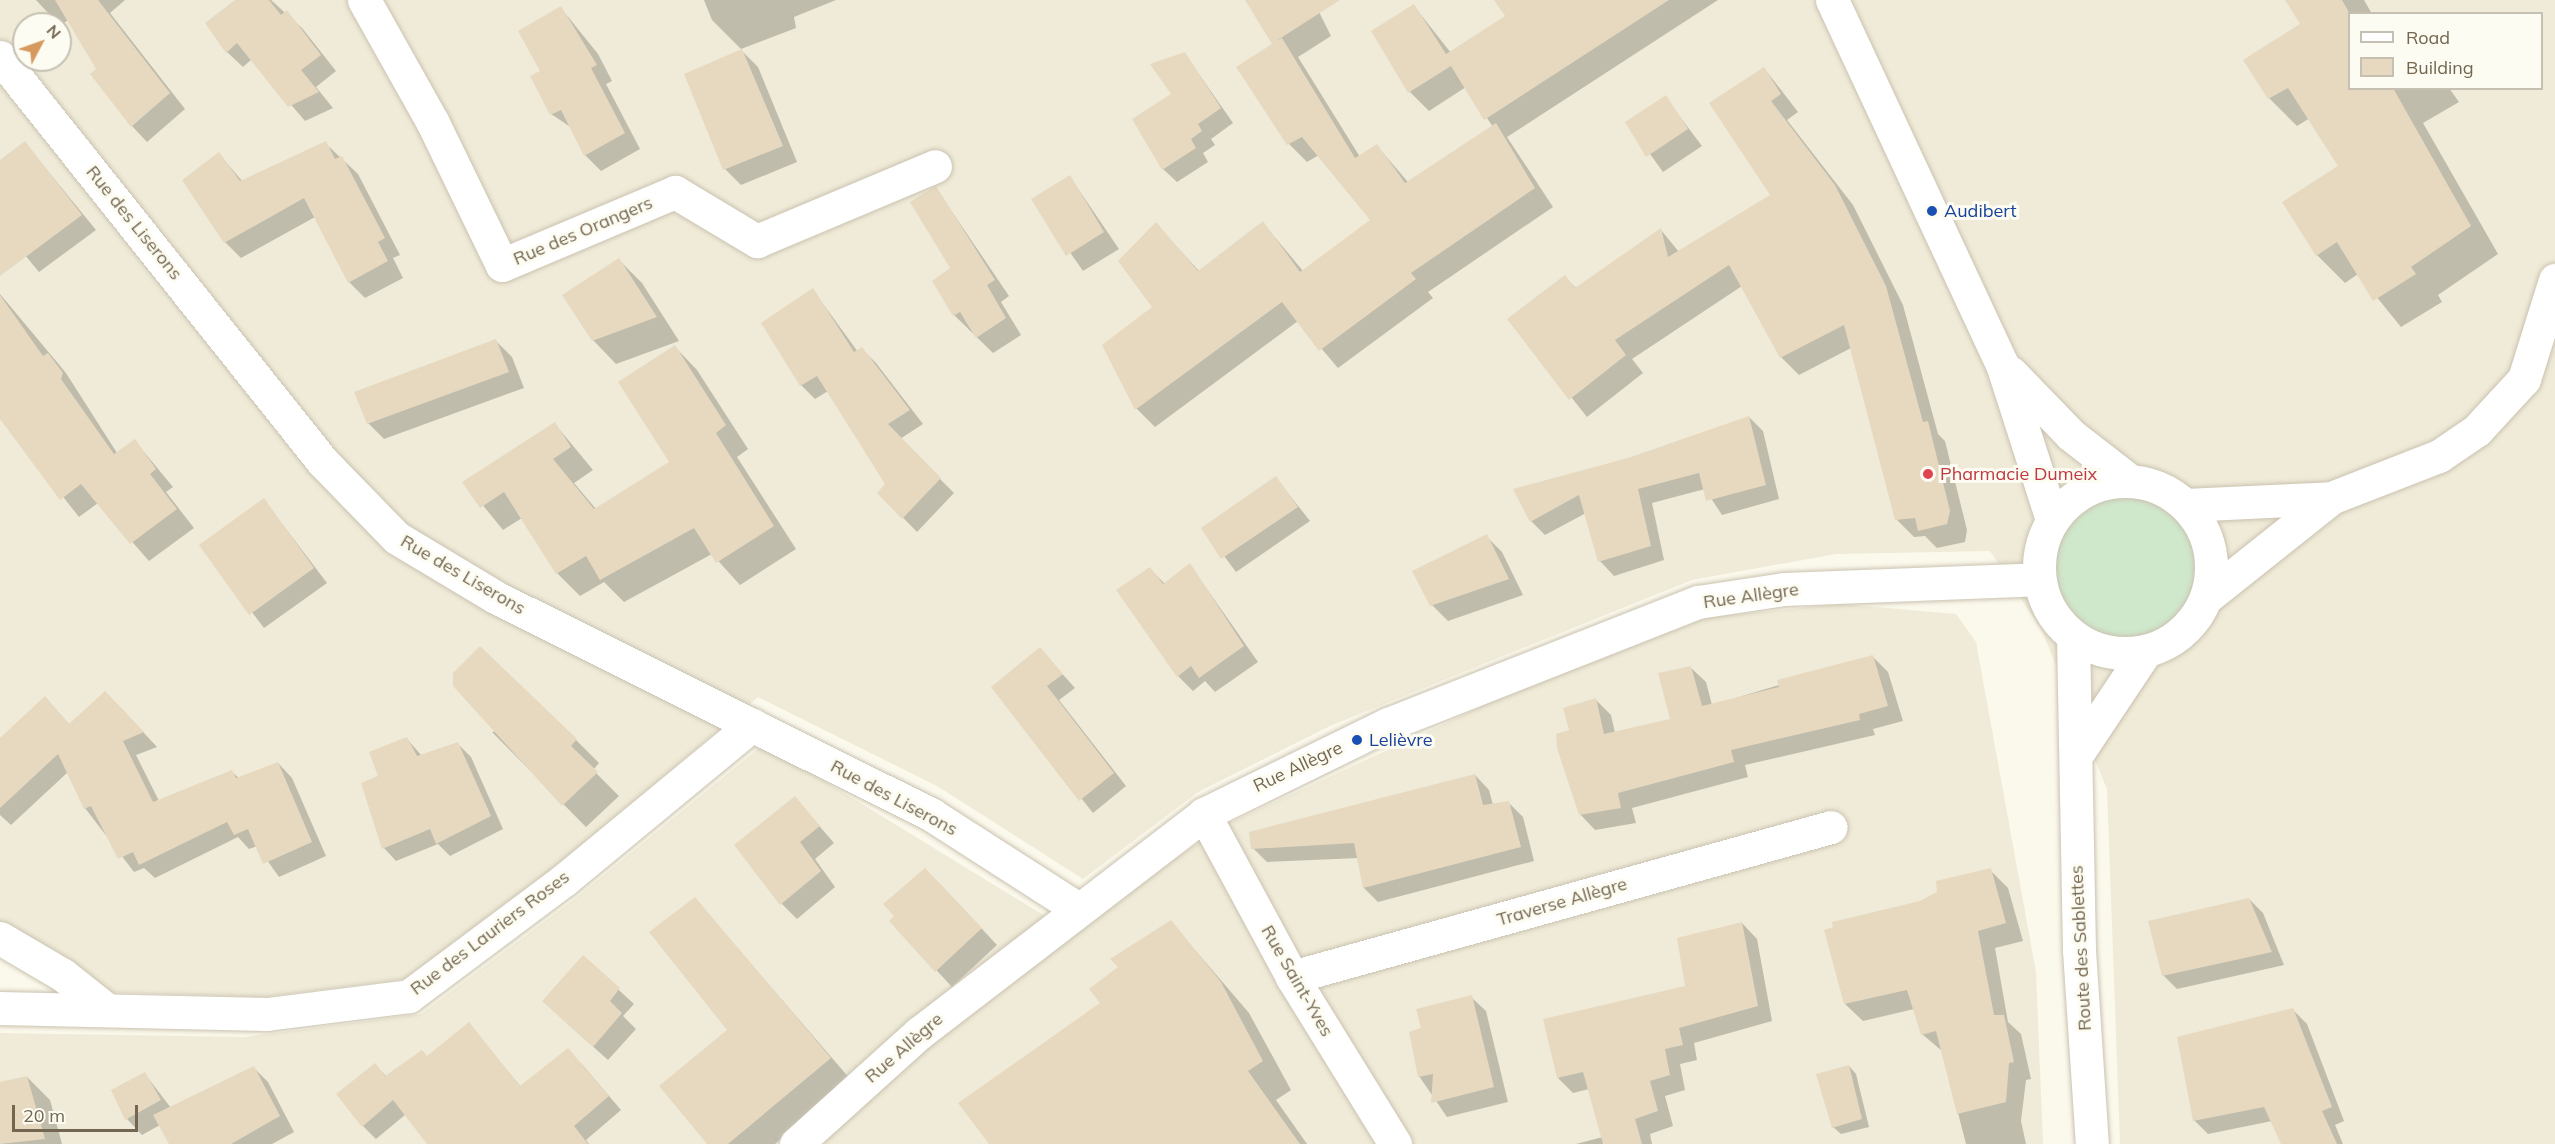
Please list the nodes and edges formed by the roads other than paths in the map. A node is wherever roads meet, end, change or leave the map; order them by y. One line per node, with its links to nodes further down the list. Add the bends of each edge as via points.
1 (364, 0): 4 (street, Rue des Orangers, via 432,121 502,265 675,192 757,241)
2 (1832, 0): 6 (street)
3 (0, 57): 15 (street, Rue des Liserons, via 322,461 397,538 495,597)
4 (935, 166)
5 (2555, 280): 8 (street, via 2524,379 2477,430 2439,456)
6 (2002, 364): 7 (street, via 2071,435); 10 (street)
7 (2129, 480): 9 (street, via 2169,492); 10 (street, via 2099,484 2072,498)
8 (2331, 498): 9 (street); 12 (street)
9 (2186, 505): 12 (street, via 2210,547)
10 (2052, 519): 11 (street, via 2038,559)
11 (2039, 579): 13 (street, via 2045,601); 17 (street, Rue Allègre, via 1784,590 1698,602 1388,724)
12 (2208, 596): 14 (street, via 2179,634)
13 (2073, 637): 14 (street, via 2095,649); 16 (street, Route des Sablettes, via 2071,691)
14 (2145, 652): 16 (street)
15 (752, 725): 19 (street, Rue des Liserons, via 932,815); 23 (street, Rue des Lauriers Roses, via 564,880 409,996 267,1014)
16 (2079, 751): 26 (street, Route des Sablettes, via 2079,950)
17 (1204, 814): 19 (street, Rue Allègre); 21 (street, Rue Saint-Yves)
18 (1831, 827): 21 (street, Traverse Allègre)
19 (1077, 908): 24 (street, Rue Allègre, via 919,1033)
20 (0, 938): 23 (street, via 63,975)
21 (1292, 977): 25 (street, Rue Saint-Yves)
22 (0, 1008): 23 (street, Rue des Lauriers Roses)
23 (106, 1009)
24 (796, 1144)
25 (1395, 1144)
26 (2092, 1144)

